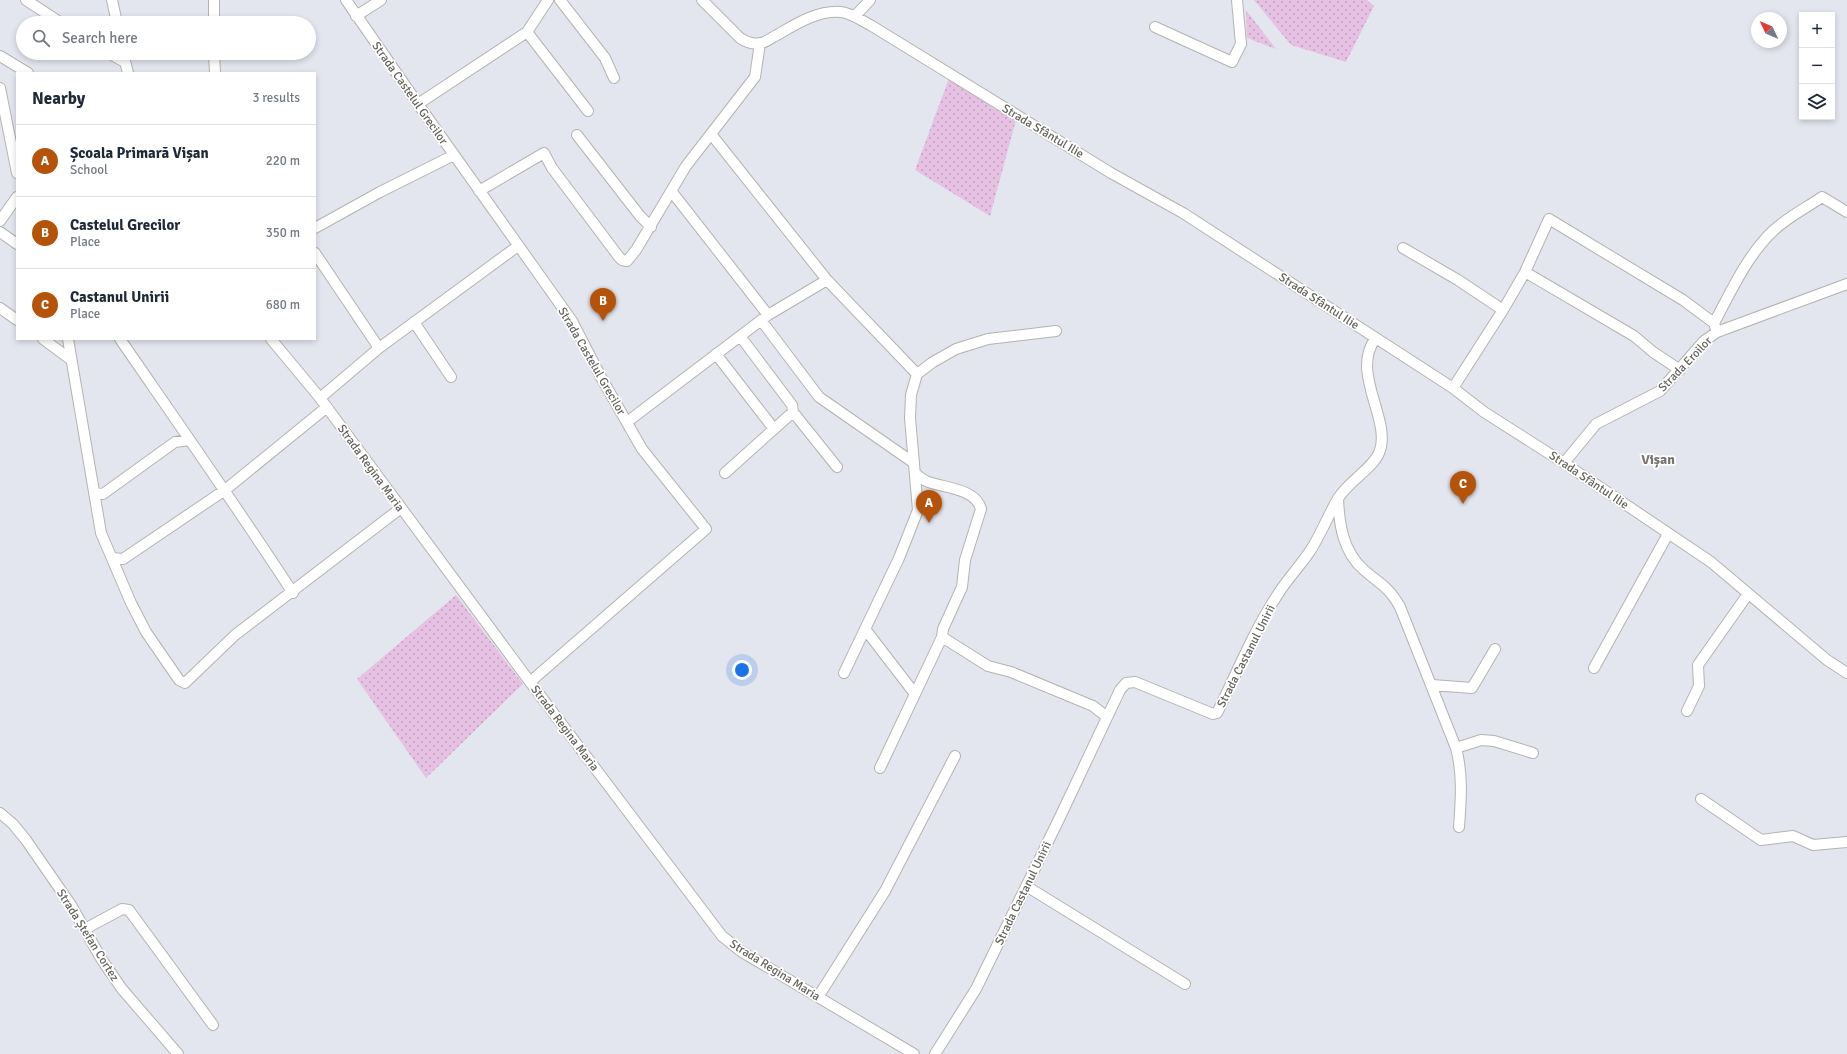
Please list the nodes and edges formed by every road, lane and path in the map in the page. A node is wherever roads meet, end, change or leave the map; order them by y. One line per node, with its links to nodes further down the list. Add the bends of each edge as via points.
1 (26, 0): 11 (street)
2 (112, 0): 12 (street)
3 (214, 0): 13 (street)
4 (346, 0): 14 (street, Strada Castelul Grecilor)
5 (381, 0): 14 (street)
6 (548, 0): 17 (street)
7 (560, 0): 25 (street, via 605,58)
8 (702, 0): 18 (street, via 740,38 746,42)
9 (870, 0): 15 (street)
10 (1237, 0): 16 (street, via 1241,44 1232,62)
11 (50, 16)
12 (115, 16)
13 (214, 16)
14 (356, 16): 27 (street, Strada Castelul Grecilor)
15 (855, 16): 18 (street, Strada Sfântul Ilie, via 833,12 817,16); 56 (street, Strada Sfântul Ilie, via 1111,173 1183,213)
16 (1155, 27)
17 (527, 32): 27 (street); 28 (street)
18 (760, 43): 30 (street, via 755,77)
19 (0, 56): 22 (street)
20 (125, 60): 23 (street)
21 (214, 60): 24 (street)
22 (26, 72)
23 (128, 72)
24 (215, 72)
25 (614, 78)
26 (0, 88): 32 (street)
27 (418, 104): 31 (street, Strada Castelul Grecilor)
28 (588, 111)
29 (577, 134): 39 (street)
30 (711, 134): 34 (street, via 698,148); 46 (street)
31 (454, 156): 33 (street, Strada Castelul Grecilor); 38 (street, via 380,192)
32 (16, 168)
33 (479, 191): 39 (street, via 544,154 622,260 627,261 632,256); 42 (street, Strada Castelul Grecilor)
34 (672, 192): 39 (street); 50 (street)
35 (16, 198): 37 (street)
36 (1847, 212): 53 (street, via 1822,197 1773,230 1755,250)
37 (0, 221)
38 (316, 227)
39 (651, 227)
40 (0, 232): 41 (street)
41 (16, 243)
42 (518, 246): 52 (street); 71 (street, Strada Castelul Grecilor, via 572,321)
43 (1403, 248): 49 (street)
44 (316, 254): 61 (street)
45 (1525, 272): 49 (street); 53 (street, via 1549,219 1683,300); 64 (street, via 1634,336)
46 (827, 280): 50 (street); 65 (street)
47 (1847, 284): 53 (street, Strada Eroilor)
48 (0, 308): 51 (street)
49 (1503, 310): 67 (street)
50 (764, 317): 55 (street); 76 (street, via 819,397)
51 (16, 319)
52 (414, 322): 61 (street); 66 (street)
53 (1715, 328): 64 (street, Strada Eroilor)
54 (1056, 331): 65 (street, via 988,339 956,349)
55 (740, 336): 62 (street); 70 (street, via 792,405)
56 (1376, 338): 67 (street, Strada Sfântul Ilie); 80 (street, Strada Castanul Unirii, via 1369,354 1368,370 1369,385 1381,427 1381,447 1375,460)
57 (44, 340): 63 (street)
58 (68, 340): 63 (street)
59 (121, 340): 73 (street)
60 (272, 340): 68 (street, Strada Regina Maria)
61 (379, 348): 68 (street)
62 (716, 354): 71 (street); 72 (street)
63 (70, 359): 79 (street)
64 (1680, 370): 74 (street, Strada Eroilor, via 1660,391 1596,424)
65 (917, 374): 76 (street, via 910,411)
66 (451, 377)
67 (1453, 388): 74 (street, Strada Sfântul Ilie, via 1484,412)
68 (320, 398): 69 (street, Strada Regina Maria)
69 (326, 407): 78 (street); 81 (street, Strada Regina Maria)
70 (793, 412): 72 (street); 75 (street)
71 (627, 422): 92 (street, Strada Castelul Grecilor, via 642,449 706,529)
72 (774, 429): 77 (street)
73 (189, 440): 78 (street); 79 (street, via 175,442 103,494)
74 (1564, 463): 82 (street, Strada Sfântul Ilie)
75 (837, 467)
76 (915, 468): 86 (street, via 918,510); 87 (street, via 924,480 968,494 980,504 981,509 965,560 962,587 943,629)
77 (725, 473)
78 (225, 490): 83 (street, via 123,559); 84 (street)
79 (94, 493): 83 (street, via 101,533)
80 (1338, 498): 93 (street, via 1347,548 1359,565 1392,593); 96 (street, Strada Castanul Unirii, via 1312,548 1278,594 1255,633 1217,713 1212,714 1142,684 1130,682 1120,690)
81 (401, 508): 84 (street); 92 (street, Strada Regina Maria)
82 (1668, 534): 85 (street, Strada Sfântul Ilie, via 1711,562); 89 (street)
83 (112, 558): 84 (street, via 130,603 146,632 179,680 185,683 235,635)
84 (293, 593)
85 (1748, 594): 91 (street, Strada Sfântul Ilie, via 1827,660); 95 (street, via 1698,665 1699,686)
86 (866, 629): 90 (street); 94 (street)
87 (942, 637): 94 (street); 96 (street, via 988,666 1012,672 1093,706)
88 (1495, 649): 93 (street, via 1472,688)
89 (1594, 668)
90 (844, 673)
91 (1847, 673)
92 (530, 682): 108 (street, Strada Regina Maria, via 722,936 742,952)
93 (1432, 685): 97 (street)
94 (915, 694): 100 (street)
95 (1687, 711)
96 (1107, 717): 105 (street, Strada Castanul Unirii)
97 (1456, 748): 98 (street, via 1481,740 1494,741); 103 (street, via 1462,791)
98 (1533, 753)
99 (955, 756): 108 (street, via 885,891)
100 (880, 768)
101 (1701, 799): 104 (street, via 1761,840 1794,836 1813,845)
102 (0, 813): 106 (street, Strada Ștefan Cortez, via 26,840)
103 (1459, 827)
104 (1847, 842)
105 (1026, 887): 107 (street); 112 (street, Strada Castanul Unirii, via 976,988)
106 (85, 929): 109 (street, via 122,909 129,910); 110 (street, Strada Ștefan Cortez, via 122,989)
107 (1185, 984)
108 (818, 997): 111 (street, Strada Regina Maria)
109 (213, 1026)
110 (178, 1054)
111 (914, 1054)
112 (935, 1054)

